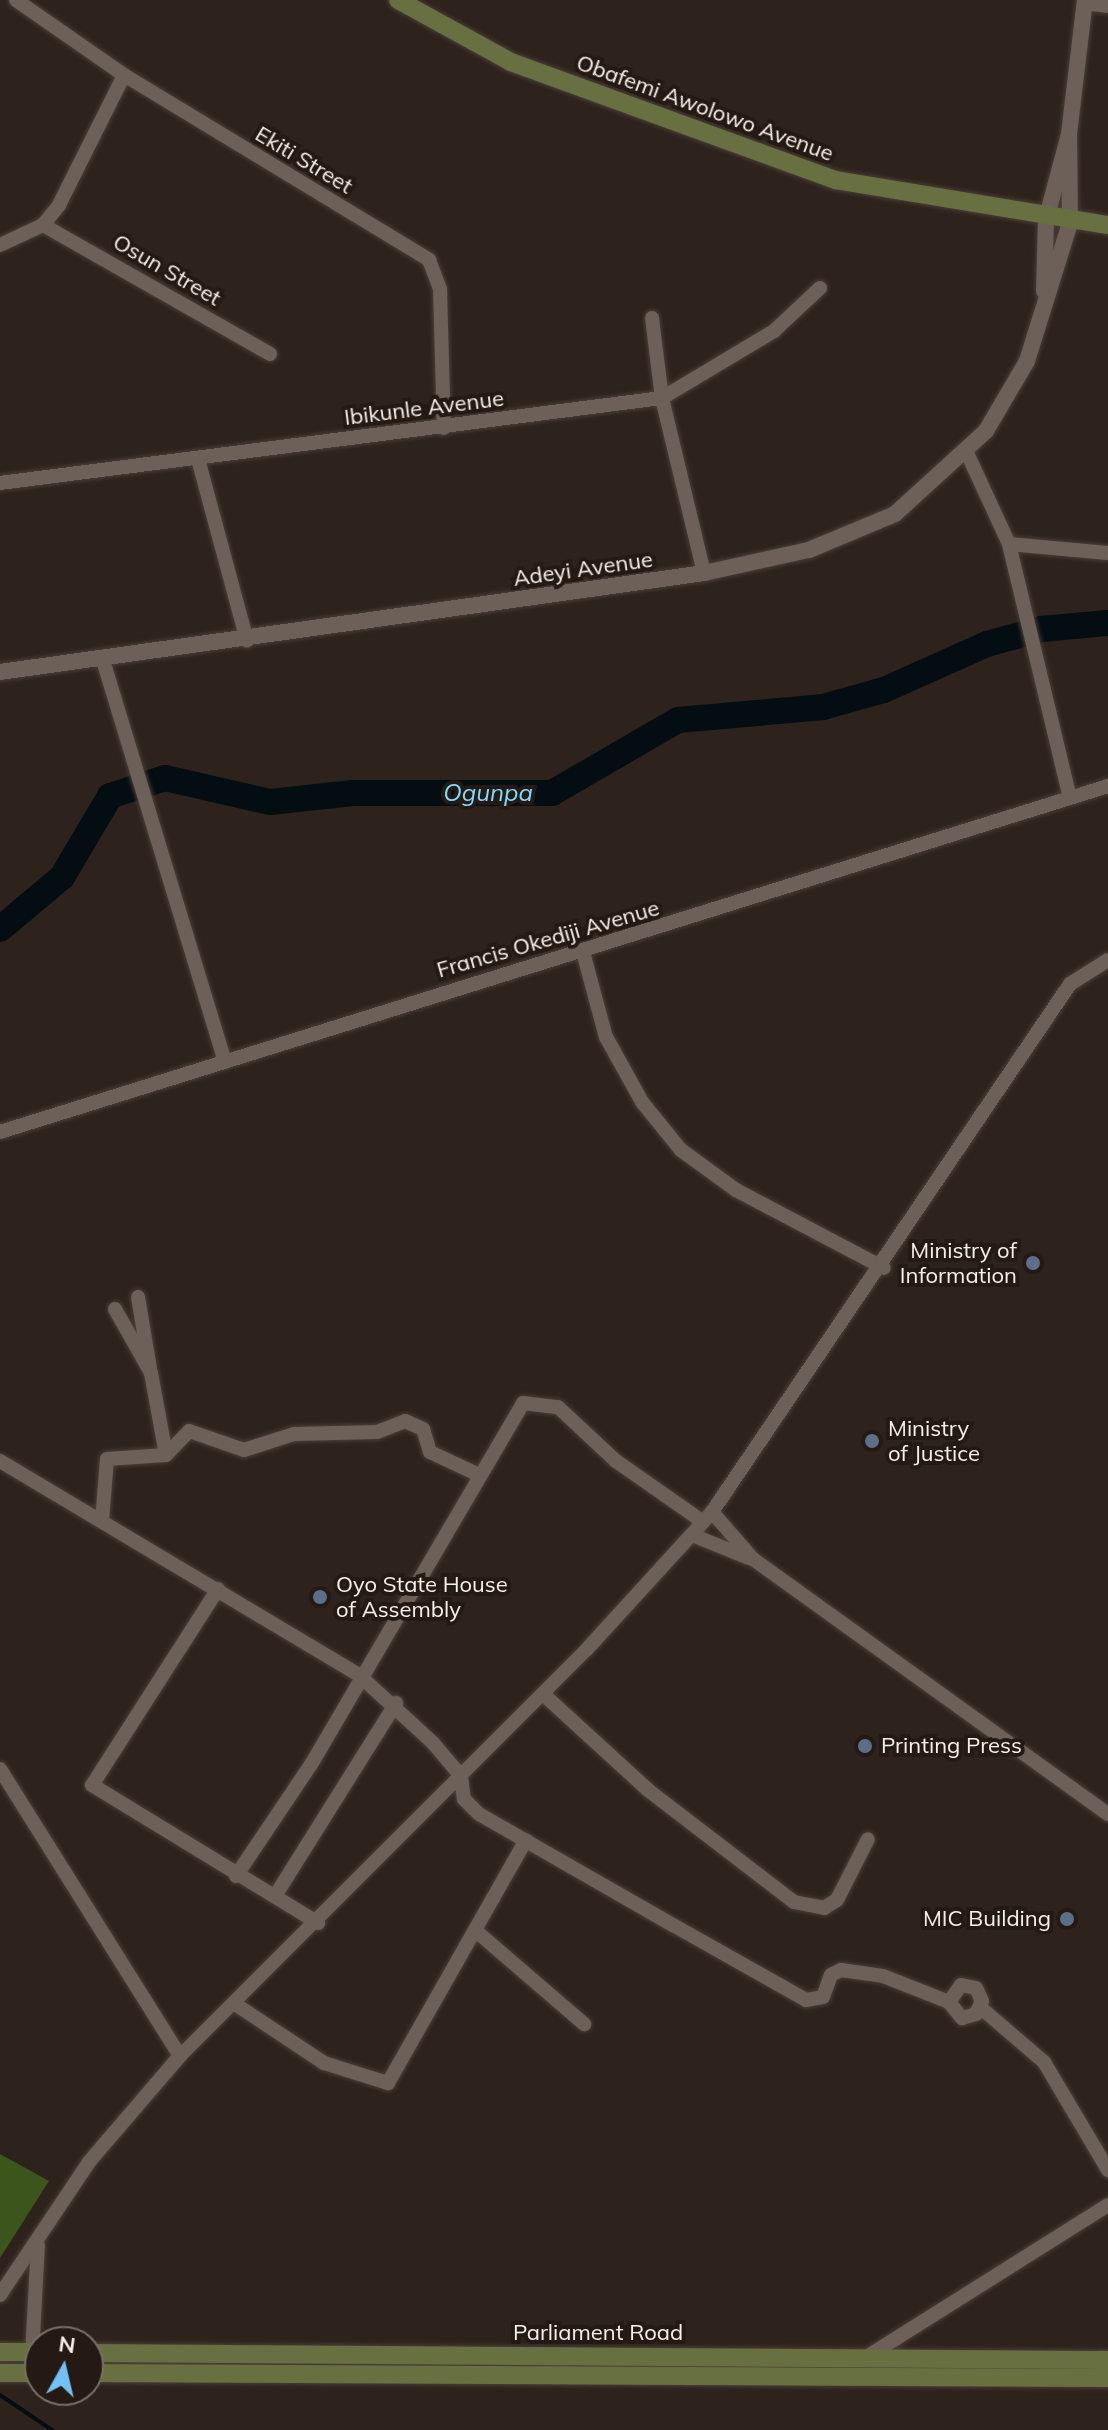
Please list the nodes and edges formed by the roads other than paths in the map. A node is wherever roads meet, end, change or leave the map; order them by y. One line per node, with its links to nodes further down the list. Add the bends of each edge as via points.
1 (16, 0): 5 (street, Ekiti Street)
2 (398, 0): 7 (main road, Obafemi Awolowo Avenue, via 511,62 706,137 836,180)
3 (1085, 1): 4 (street); 6 (street)
4 (1108, 6)
5 (124, 75): 9 (street); 17 (street, Ekiti Street, via 429,260 440,289)
6 (1069, 134): 7 (street, Adeyi Avenue); 8 (street)
7 (1046, 220): 8 (main road, Obafemi Awolowo Avenue); 13 (street, Adeyi Avenue)
8 (1070, 223): 10 (main road, Obafemi Awolowo Avenue); 13 (street, Adeyi Avenue)
9 (43, 225): 11 (street); 15 (street, Osun Street)
10 (1108, 225)
11 (0, 245)
12 (820, 288): 16 (street, Ibikunle Avenue, via 774,331)
13 (1044, 297): 18 (street, Adeyi Avenue, via 1027,361)
14 (652, 318): 16 (street)
15 (270, 354)
16 (662, 398): 17 (street, Ibikunle Avenue); 23 (street)
17 (444, 428): 19 (street, Ibikunle Avenue)
18 (967, 453): 21 (street); 23 (street, Adeyi Avenue, via 895,514 809,550)
19 (198, 459): 20 (street, Ibikunle Avenue); 24 (street)
20 (0, 483)
21 (1009, 544): 22 (street); 28 (street)
22 (1108, 553)
23 (704, 573): 24 (street, Adeyi Avenue)
24 (247, 640): 25 (street, Adeyi Avenue)
25 (102, 657): 26 (street, Adeyi Avenue); 31 (street)
26 (0, 672)
27 (1108, 786): 28 (street, Francis Okediji Avenue)
28 (1070, 798): 29 (street, Francis Okediji Avenue)
29 (583, 952): 31 (street, Francis Okediji Avenue); 33 (street, via 606,1037 642,1102 681,1150 736,1190)
30 (1108, 960): 33 (street, via 1070,984)
31 (225, 1062): 32 (street, Francis Okediji Avenue)
32 (0, 1132)
33 (884, 1268): 40 (street)
34 (138, 1297): 36 (street)
35 (115, 1309): 36 (street)
36 (151, 1373): 37 (street)
37 (166, 1455): 39 (street, via 189,1431 244,1450 294,1434 377,1432 405,1421 423,1429 430,1452); 41 (street, via 107,1459)
38 (0, 1461): 41 (street)
39 (479, 1475): 40 (street, via 523,1403 535,1399 558,1407 616,1461); 45 (street)
40 (708, 1517): 42 (street); 43 (street)
41 (102, 1521): 44 (street)
42 (692, 1535): 43 (street); 46 (street)
43 (753, 1559): 50 (street)
44 (218, 1589): 45 (street); 53 (street, via 92,1785)
45 (360, 1676): 47 (street); 53 (street)
46 (543, 1694): 49 (street); 51 (street, via 648,1790 794,1902 824,1908 837,1900)
47 (396, 1703): 49 (street); 54 (street)
48 (0, 1769): 61 (street)
49 (461, 1776): 52 (street, via 464,1799 479,1814); 55 (street)
50 (1108, 1814)
51 (868, 1839)
52 (526, 1840): 56 (street); 57 (street, via 806,2000 818,2001 841,1970 883,1976)
53 (236, 1876): 54 (street)
54 (275, 1896): 55 (street)
55 (318, 1923): 58 (street)
56 (476, 1931): 58 (street, via 388,2083 324,2063); 60 (street)
57 (949, 2002): 59 (street, via 962,2018); 59 (street, via 955,1989 969,1985 980,1994)
58 (235, 2004): 61 (street)
59 (981, 2008): 62 (street, via 1044,2062)
60 (584, 2024)
61 (180, 2056): 64 (street, via 89,2162)
62 (1108, 2170)
63 (1108, 2205): 71 (street)
64 (39, 2240): 65 (street); 66 (street)
65 (0, 2295)
66 (37, 2326)
67 (0, 2352): 68 (main road)
68 (24, 2352)
69 (104, 2353): 71 (main road, Parliament Road)
70 (1108, 2360): 71 (main road, Parliament Road)
71 (860, 2367): 74 (main road, Parliament Road); 75 (main road, Parliament Road)
72 (0, 2373): 73 (main road)
73 (24, 2373)
74 (104, 2373)
75 (1108, 2378)

